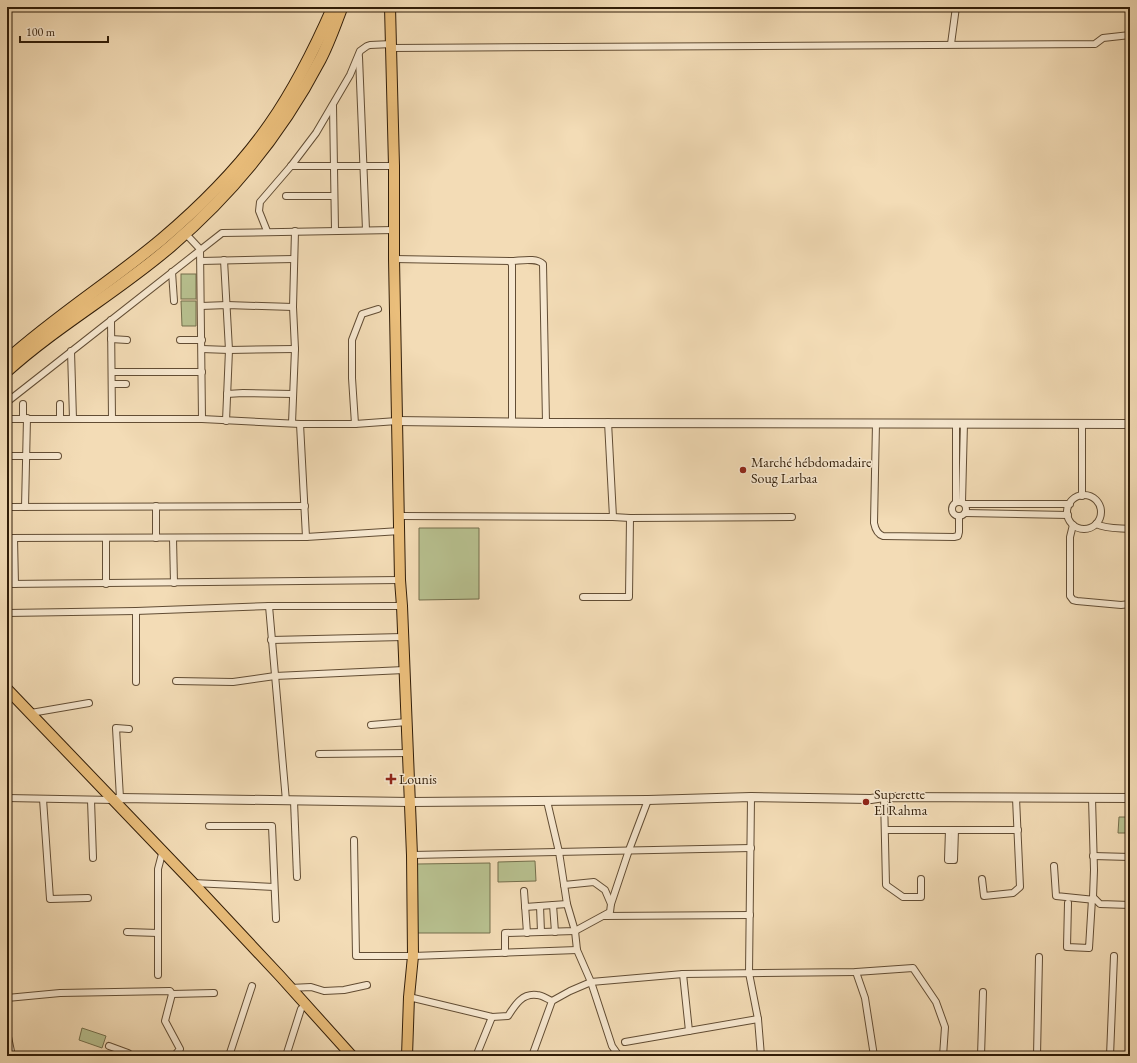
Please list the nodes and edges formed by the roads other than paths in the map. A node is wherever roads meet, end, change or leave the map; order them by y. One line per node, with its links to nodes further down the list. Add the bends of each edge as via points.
1 (333, 7): 43 (highway, via 292,90 270,125 226,178 162,239)
2 (342, 7): 21 (highway, via 320,59 278,129 234,186)
3 (390, 7): 7 (main road)
4 (956, 7): 6 (street)
5 (1130, 35): 6 (street, via 1103,38 1095,44)
6 (951, 44): 7 (street)
7 (392, 46): 8 (street, via 366,46); 13 (main road)
8 (359, 54): 9 (street); 10 (street)
9 (333, 104): 11 (street, via 316,133); 12 (street)
10 (364, 165): 12 (street); 13 (street); 17 (street)
11 (291, 166): 12 (street); 19 (street, via 260,202 259,211)
12 (334, 166): 15 (street)
13 (394, 166): 18 (main road)
14 (286, 196): 15 (street)
15 (334, 196): 16 (street)
16 (335, 230): 17 (street); 20 (street)
17 (366, 230): 18 (street)
18 (394, 230): 24 (main road)
19 (267, 231): 20 (street); 22 (street, via 224,232)
20 (295, 231): 23 (street)
21 (185, 233): 22 (street); 44 (highway, via 144,268)
22 (200, 249): 26 (street); 28 (street)
23 (294, 259): 25 (street); 32 (street)
24 (394, 259): 27 (street); 61 (main road)
25 (224, 260): 26 (street); 30 (street)
26 (200, 261): 31 (street)
27 (510, 261): 62 (street); 65 (street, via 535,260 543,264)
28 (172, 272): 29 (street); 34 (street)
29 (174, 301)
30 (226, 305): 31 (street); 32 (street); 41 (street)
31 (201, 306): 38 (street)
32 (293, 307): 40 (street)
33 (378, 309): 69 (street, via 362,314 352,340)
34 (111, 320): 35 (street); 42 (street)
35 (111, 339): 36 (street); 45 (street)
36 (127, 340)
37 (180, 340): 38 (street)
38 (202, 340): 39 (street)
39 (202, 349): 41 (street); 46 (street)
40 (295, 349): 41 (street); 50 (street)
41 (229, 350): 49 (street)
42 (71, 351): 51 (street); 57 (street)
43 (7, 360)
44 (7, 371)
45 (112, 372): 46 (street); 47 (street)
46 (202, 372): 59 (street)
47 (112, 384): 48 (street); 58 (street)
48 (126, 384)
49 (227, 394): 50 (street); 60 (street)
50 (292, 394): 64 (street)
51 (7, 402)
52 (23, 404): 54 (street)
53 (60, 404): 56 (street)
54 (25, 418): 55 (street); 56 (street); 73 (street)
55 (7, 419)
56 (60, 419): 57 (street)
57 (73, 419): 58 (street)
58 (112, 419): 59 (street)
59 (202, 420): 60 (street)
60 (226, 421): 64 (street)
61 (397, 421): 62 (street); 69 (street); 84 (main road)
62 (512, 422): 65 (street)
63 (608, 422): 65 (street); 66 (street); 85 (street)
64 (292, 423): 68 (street)
65 (546, 423)
66 (876, 423): 67 (street); 82 (street, via 874,523 877,532 883,536 954,537 958,536)
67 (960, 423): 70 (street); 76 (street)
68 (300, 424): 69 (street); 80 (street)
69 (355, 424)
70 (1082, 424): 71 (street); 75 (street)
71 (1130, 424)
72 (7, 456): 73 (street)
73 (26, 456): 74 (street); 78 (street)
74 (58, 456)
75 (1082, 496): 77 (street); 89 (street, via 1093,498 1098,503 1101,514)
76 (961, 502): 77 (street); 82 (street, via 966,507); 82 (street, via 952,507 952,510 956,515)
77 (1070, 504): 83 (street)
78 (25, 506): 79 (street); 81 (street)
79 (156, 506): 80 (street); 96 (street)
80 (304, 506): 92 (street)
81 (7, 507)
82 (962, 515): 83 (street)
83 (1068, 515): 88 (street)
84 (400, 516): 85 (street); 91 (main road)
85 (613, 516): 87 (street)
86 (792, 517): 87 (street)
87 (630, 518): 103 (street, via 629,597)
88 (1073, 524): 89 (street, via 1083,529); 104 (street, via 1070,537 1070,596 1073,600)
89 (1096, 524): 90 (street, via 1109,528)
90 (1130, 528)
91 (400, 531): 92 (street); 98 (main road)
92 (306, 537): 97 (street)
93 (7, 538): 94 (street)
94 (14, 538): 95 (street); 101 (street)
95 (106, 538): 96 (street); 102 (street)
96 (156, 538): 97 (street)
97 (173, 538): 99 (street)
98 (400, 580): 99 (street); 106 (main road)
99 (174, 583): 102 (street)
100 (7, 584): 101 (street)
101 (15, 584): 102 (street)
102 (106, 584)
103 (583, 597)
104 (1130, 604)
105 (269, 606): 106 (street); 107 (street); 110 (street)
106 (402, 606): 109 (main road)
107 (136, 611): 108 (street); 114 (street)
108 (7, 613)
109 (403, 637): 110 (street); 111 (main road)
110 (271, 640): 112 (street)
111 (404, 670): 112 (street); 118 (main road)
112 (275, 676): 113 (street, via 233,682); 133 (street)
113 (176, 681)
114 (136, 682)
115 (7, 688): 117 (main road)
116 (90, 703): 117 (street)
117 (31, 713): 130 (main road)
118 (407, 722): 119 (street); 121 (main road)
119 (371, 725)
120 (130, 729): 130 (street, via 116,728)
121 (408, 753): 122 (street); 135 (main road)
122 (319, 754)
123 (751, 796): 124 (street); 132 (street); 140 (street)
124 (884, 797): 126 (street); 137 (street)
125 (7, 798): 129 (street)
126 (1016, 798): 127 (street); 138 (street)
127 (1092, 798): 128 (street); 145 (street)
128 (1130, 798)
129 (43, 799): 131 (street); 156 (street, via 50,899)
130 (117, 799): 131 (street); 133 (street); 141 (main road)
131 (91, 800): 147 (street)
132 (648, 800): 134 (street); 142 (street)
133 (290, 801): 135 (street); 149 (street)
134 (548, 801): 135 (street); 143 (street)
135 (410, 802): 144 (main road)
136 (209, 826): 154 (street, via 272,826)
137 (885, 830): 138 (street); 150 (street, via 886,885 903,897 922,897)
138 (1018, 830): 151 (street, via 1020,887 1014,893 984,896)
139 (354, 840): 176 (street, via 356,956)
140 (751, 848): 142 (street); 165 (street)
141 (163, 850): 152 (main road); 172 (street, via 158,869)
142 (629, 850): 143 (street); 160 (street)
143 (559, 852): 144 (street); 153 (street)
144 (412, 855): 176 (main road)
145 (1094, 856): 146 (street); 157 (street)
146 (1130, 857)
147 (93, 858)
148 (1054, 866): 157 (street, via 1056,896)
149 (297, 877)
150 (921, 879)
151 (982, 879)
152 (194, 883): 154 (street); 186 (main road)
153 (564, 885): 159 (street); 160 (street, via 594,882 605,890)
154 (274, 887): 167 (street)
155 (524, 891): 164 (street)
156 (88, 898)
157 (1094, 900): 158 (street, via 1089,948 1067,947); 162 (street, via 1100,904)
158 (1068, 903)
159 (567, 904): 161 (street); 168 (street)
160 (611, 904): 166 (street, via 610,912)
161 (553, 905): 163 (street); 171 (street)
162 (1130, 905)
163 (540, 906): 164 (street); 170 (street)
164 (525, 907): 173 (street)
165 (750, 915): 166 (street); 180 (street)
166 (604, 916): 168 (street)
167 (276, 919)
168 (575, 931): 171 (street); 174 (street)
169 (127, 932): 172 (street)
170 (541, 932): 171 (street); 173 (street)
171 (555, 932)
172 (158, 933): 182 (street)
173 (527, 933): 175 (street, via 505,933)
174 (578, 950): 175 (street); 183 (street)
175 (505, 953): 176 (street)
176 (413, 956): 190 (main road)
177 (1114, 956): 215 (street)
178 (1039, 957): 214 (street)
179 (856, 972): 180 (street); 211 (street, via 864,998); 212 (street, via 913,968 936,1002 945,1027)
180 (749, 973): 181 (street); 195 (street)
181 (683, 974): 183 (street); 196 (street)
182 (158, 975)
183 (591, 982): 192 (street); 209 (street, via 612,1046)
184 (367, 985): 186 (street, via 324,991 311,987)
185 (252, 986): 203 (street)
186 (290, 988): 193 (main road)
187 (983, 992): 213 (street)
188 (214, 993): 189 (street)
189 (172, 994): 191 (street, via 170,991 162,991); 202 (street, via 165,1021 180,1049)
190 (409, 997): 194 (street); 206 (main road)
191 (7, 998)
192 (552, 1001): 194 (street, via 538,994 526,996 517,1003 508,1016); 208 (street)
193 (306, 1004): 204 (street, via 301,1009); 205 (main road)
194 (492, 1017): 207 (street, via 477,1054)
195 (758, 1019): 196 (street); 210 (street)
196 (689, 1031): 198 (street)
197 (7, 1032): 200 (street)
198 (625, 1042)
199 (109, 1046): 201 (street)
200 (12, 1056)
201 (132, 1056)
202 (174, 1056)
203 (229, 1056)
204 (286, 1056)
205 (352, 1056)
206 (407, 1056)
207 (481, 1056)
208 (532, 1056)
209 (619, 1056)
210 (761, 1056)
211 (874, 1056)
212 (943, 1056)
213 (981, 1056)
214 (1037, 1056)
215 (1110, 1056)

